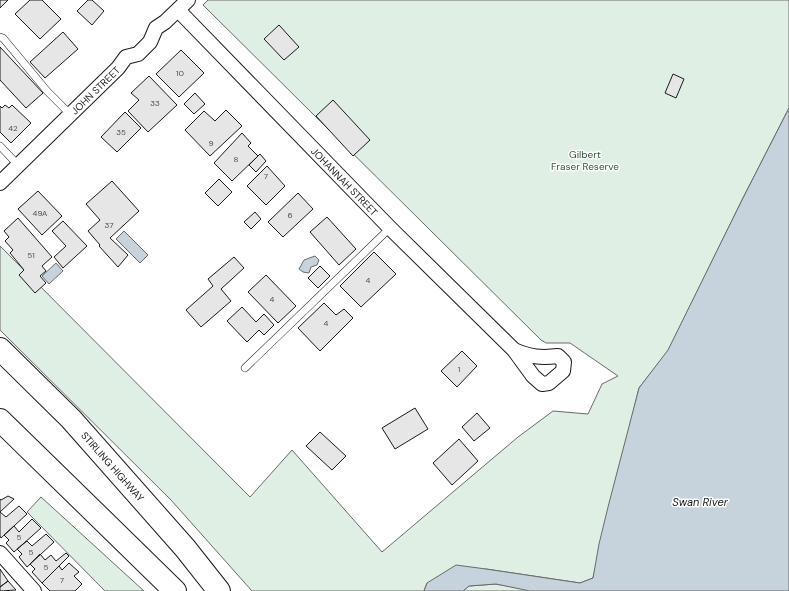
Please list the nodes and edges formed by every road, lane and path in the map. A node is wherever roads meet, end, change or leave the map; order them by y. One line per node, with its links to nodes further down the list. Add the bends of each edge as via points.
1 (183, 5): 3 (street, JOHN STREET, via 156,28 150,42 138,54 126,58); 7 (street, JOHANNAH STREET)
2 (0, 37): 3 (lane)
3 (70, 114): 5 (street, JOHN STREET)
4 (0, 146): 5 (lane)
5 (18, 165): 6 (street, JOHN STREET)
6 (0, 183)
7 (390, 228): 9 (street, JOHANNAH STREET); 10 (lane)
8 (0, 349): 15 (highway, STIRLING HIGHWAY, via 76,425 185,548)
9 (514, 350)
10 (245, 368)
11 (0, 420): 14 (highway)
12 (0, 553): 13 (street)
13 (34, 591)
14 (175, 591)
15 (219, 591)

